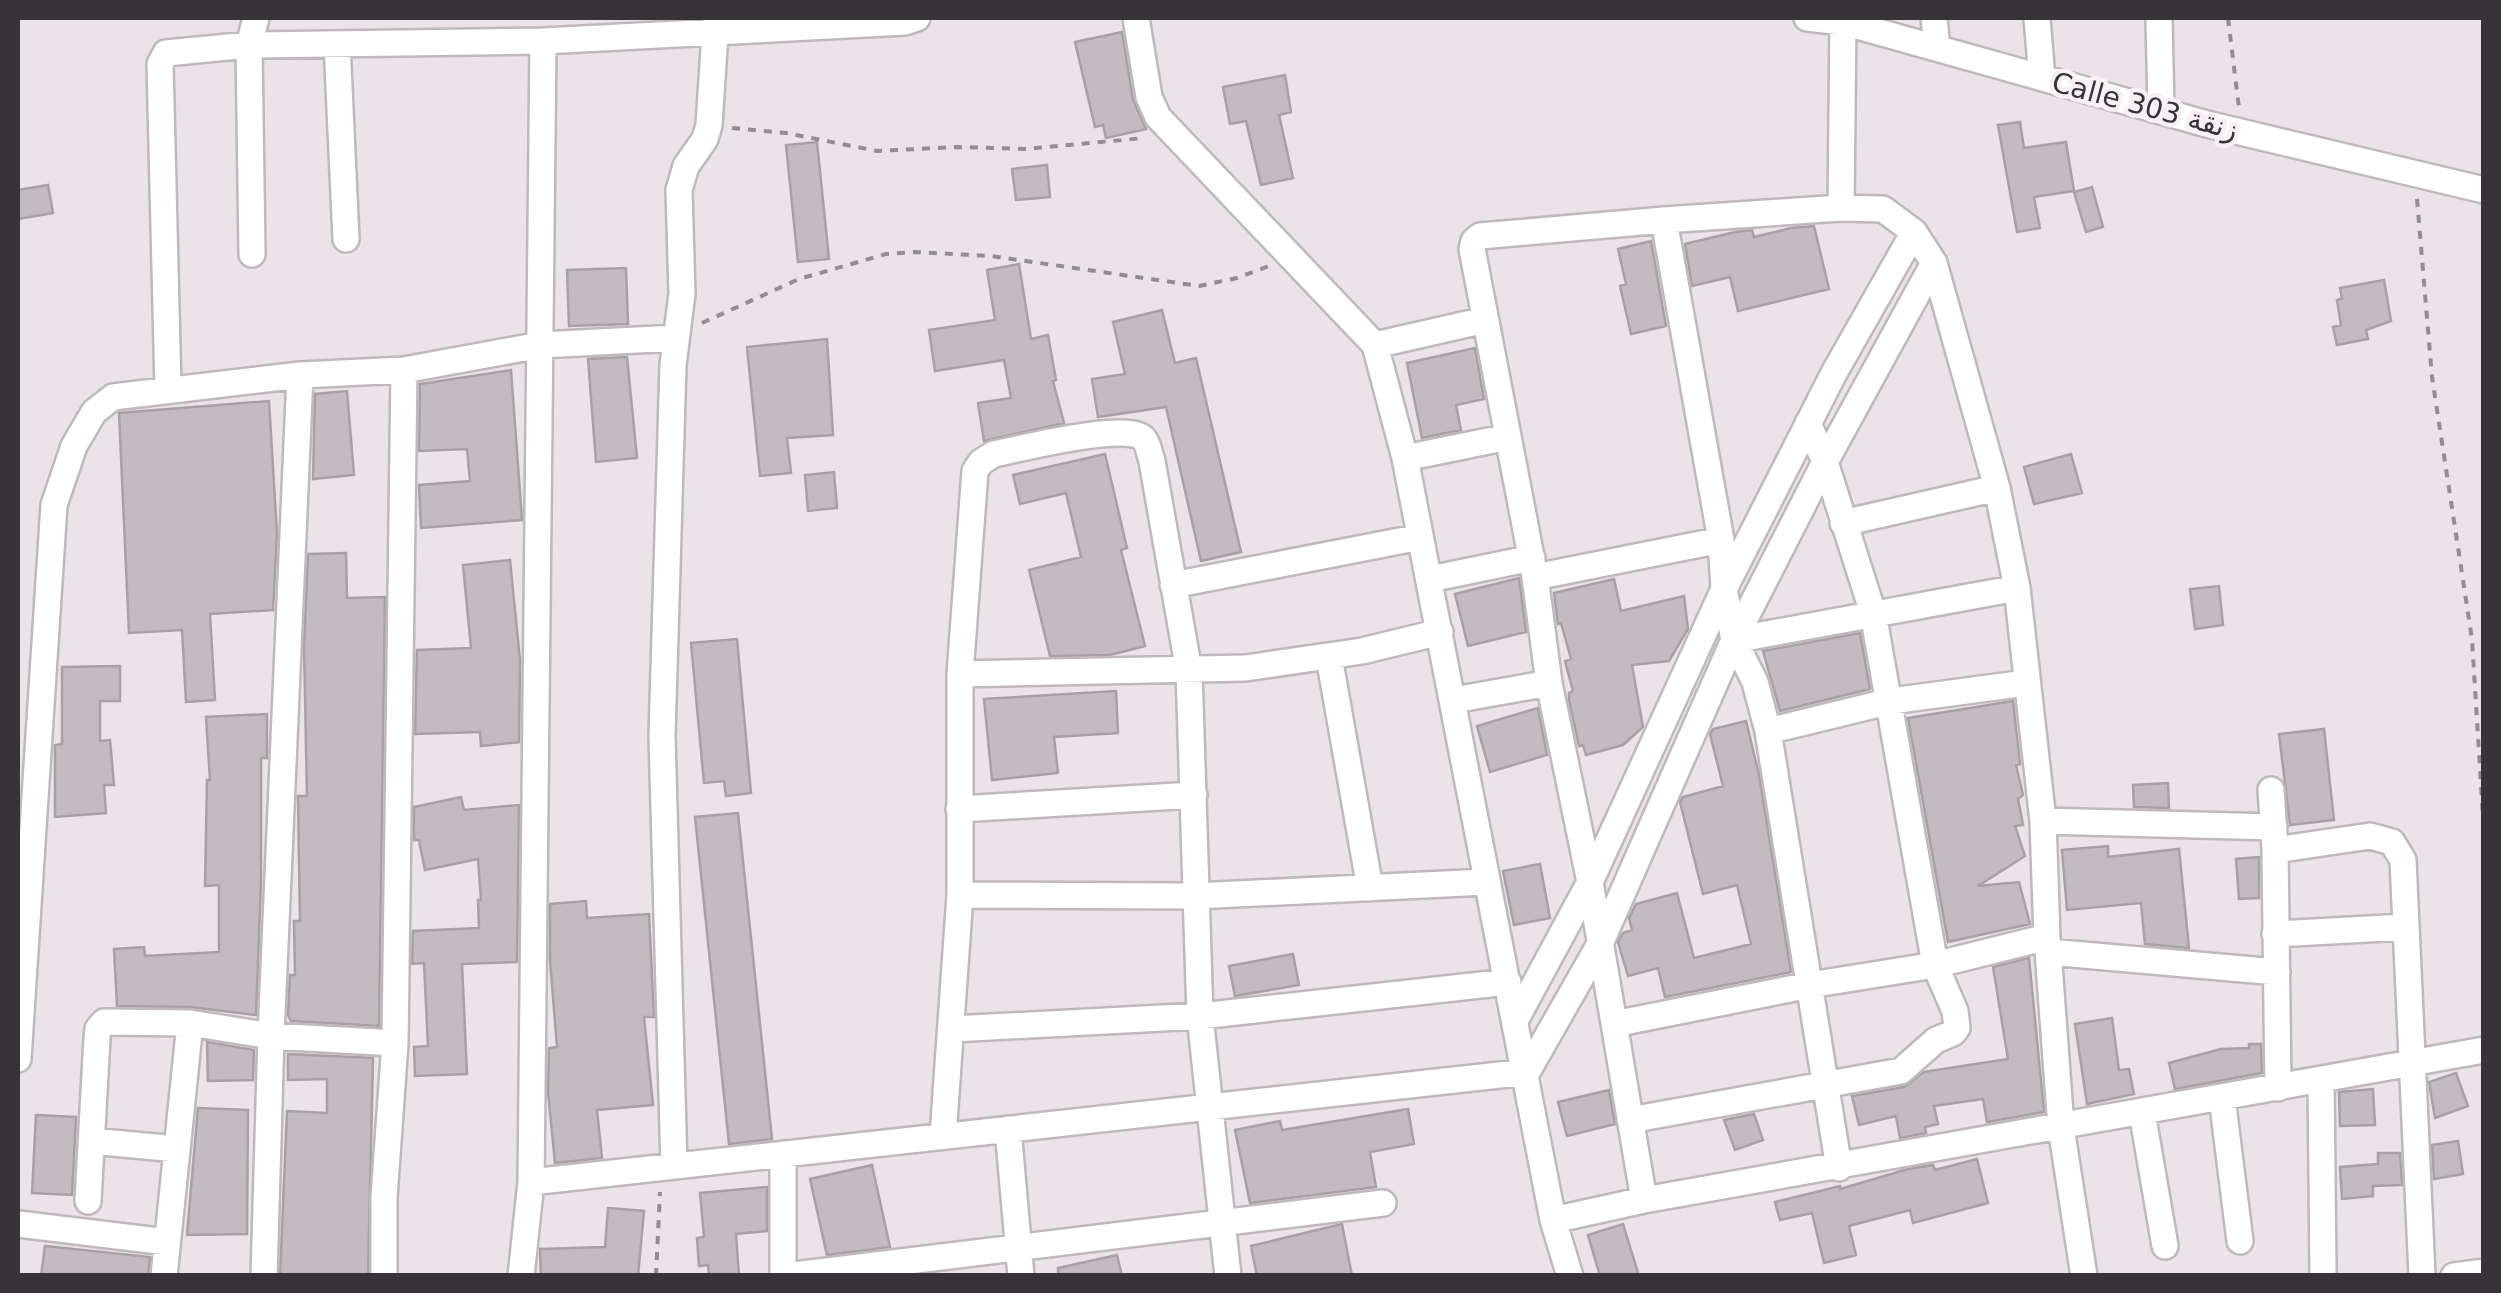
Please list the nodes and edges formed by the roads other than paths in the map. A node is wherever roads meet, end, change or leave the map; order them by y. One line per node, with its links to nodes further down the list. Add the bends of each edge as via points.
1 (256, 18): 14 (street)
2 (918, 18): 9 (street)
3 (1136, 18): 30 (street, via 1158,117)
4 (1807, 18): 8 (street, Calle 303 زنقة)
5 (1934, 18): 15 (street)
6 (2037, 18): 16 (street)
7 (2158, 18): 17 (street)
8 (1843, 20): 15 (street, Calle 303 زنقة); 21 (street)
9 (716, 25): 12 (street); 28 (street, via 709,124 679,190 682,294)
10 (398, 30): 11 (street); 13 (street)
11 (503, 30): 12 (street)
12 (542, 41): 29 (street)
13 (337, 44): 14 (street); 24 (street)
14 (249, 45): 25 (street); 33 (street, via 171,52 160,59)
15 (1937, 48): 16 (street, Calle 303 زنقة)
16 (2042, 78): 17 (street, Calle 303 زنقة)
17 (2161, 112): 19 (street, Calle 303 زنقة)
18 (2484, 174): 19 (street)
19 (2454, 184): 20 (street, Calle 303 زنقة)
20 (2484, 190)
21 (1841, 208): 22 (street); 23 (street, via 1884,209)
22 (1664, 220): 27 (street, via 1480,236 1472,249); 41 (street)
23 (1914, 232): 26 (street); 34 (street)
24 (346, 240)
25 (252, 254)
26 (1934, 263): 37 (street); 38 (street)
27 (1485, 320): 30 (street); 35 (street)
28 (676, 338): 29 (street); 100 (street, via 662,736)
29 (540, 345): 31 (street); 102 (street)
30 (1375, 345): 36 (street)
31 (404, 370): 32 (street); 82 (street)
32 (300, 375): 33 (street); 81 (street)
33 (168, 389): 84 (street, via 113,397 94,412 54,505)
34 (1808, 423): 37 (street); 46 (street)
35 (1508, 437): 36 (street); 42 (street)
36 (1406, 458): 40 (street)
37 (1825, 462): 39 (street); 49 (street)
38 (1997, 488): 39 (street); 45 (street)
39 (1844, 523): 47 (street)
40 (1420, 537): 43 (street); 44 (street)
41 (1722, 540): 42 (street); 46 (street)
42 (1534, 567): 43 (street); 53 (street)
43 (1430, 579): 48 (street)
44 (1173, 585): 51 (street); 52 (street, via 1144,439 1112,432 994,454 981,462 972,484)
45 (2017, 588): 47 (street); 54 (street)
46 (1724, 589): 49 (street); 64 (street)
47 (1873, 613): 49 (street); 56 (street)
48 (1440, 632): 50 (street); 55 (street)
49 (1734, 640): 57 (street); 70 (street)
50 (1329, 657): 51 (street); 65 (street)
51 (1188, 671): 52 (street); 59 (street)
52 (960, 674): 60 (street)
53 (1549, 683): 55 (street); 64 (street)
54 (2026, 684): 56 (street); 61 (street)
55 (1454, 700): 63 (street)
56 (1891, 701): 57 (street); 72 (street)
57 (1768, 730): 75 (street)
58 (2271, 790): 62 (street)
59 (1194, 795): 60 (street); 67 (street)
60 (959, 808): 66 (street)
61 (2043, 821): 62 (street); 71 (street)
62 (2275, 839): 68 (street, via 2370,836 2392,842 2404,866); 69 (street)
63 (1486, 882): 65 (street); 74 (street)
64 (1590, 882): 70 (street); 77 (street)
65 (1370, 888): 67 (street)
66 (960, 895): 67 (street); 80 (street)
67 (1195, 896): 76 (street)
68 (2404, 927): 69 (street); 85 (street)
69 (2275, 934): 73 (street)
70 (1600, 944): 79 (street); 86 (street)
71 (2048, 944): 72 (street); 73 (street); 94 (street)
72 (1934, 966): 75 (street); 88 (street, via 1955,1011 1953,1033 1901,1071)
73 (2276, 972): 89 (street)
74 (1508, 982): 76 (street); 77 (street)
75 (1810, 985): 79 (street); 88 (street)
76 (1200, 1016): 80 (street); 91 (street)
77 (1516, 1019): 86 (street)
78 (190, 1023): 81 (street); 97 (street, via 101,1025); 98 (street)
79 (1614, 1024): 93 (street)
80 (953, 1029): 96 (street)
81 (271, 1036): 82 (street); 117 (street)
82 (395, 1043): 118 (street)
83 (2484, 1050): 85 (street)
84 (18, 1059)
85 (2412, 1063): 87 (street); 115 (street)
86 (1527, 1072): 91 (street); 106 (street)
87 (2321, 1080): 89 (street); 113 (street)
88 (1824, 1084): 93 (street); 101 (street)
89 (2278, 1088): 90 (street)
90 (2222, 1098): 92 (street); 109 (street)
91 (1208, 1107): 95 (street); 107 (street)
92 (2142, 1112): 94 (street); 111 (street)
93 (1630, 1120): 103 (street)
94 (2062, 1127): 101 (street); 124 (street)
95 (1008, 1129): 96 (street); 112 (street)
96 (943, 1136): 99 (street)
97 (91, 1141): 98 (street); 104 (street)
98 (177, 1150): 110 (street)
99 (782, 1154): 100 (street); 120 (street)
100 (668, 1167): 102 (street)
101 (1838, 1168): 103 (street)
102 (530, 1182): 119 (street)
103 (1644, 1200): 106 (street)
104 (88, 1201)
105 (1383, 1203): 107 (street)
106 (1553, 1220): 123 (street)
107 (1222, 1222): 112 (street); 122 (street)
108 (18, 1224): 110 (street)
109 (2240, 1241)
110 (167, 1242): 116 (street)
111 (2164, 1246)
112 (1018, 1247): 120 (street); 121 (street)
113 (2324, 1272)
114 (2484, 1272): 125 (street)
115 (2422, 1275)
116 (164, 1276)
117 (264, 1276)
118 (384, 1276)
119 (521, 1276)
120 (784, 1276)
121 (1022, 1276)
122 (1228, 1276)
123 (1570, 1276)
124 (2084, 1276)
125 (2454, 1276)

